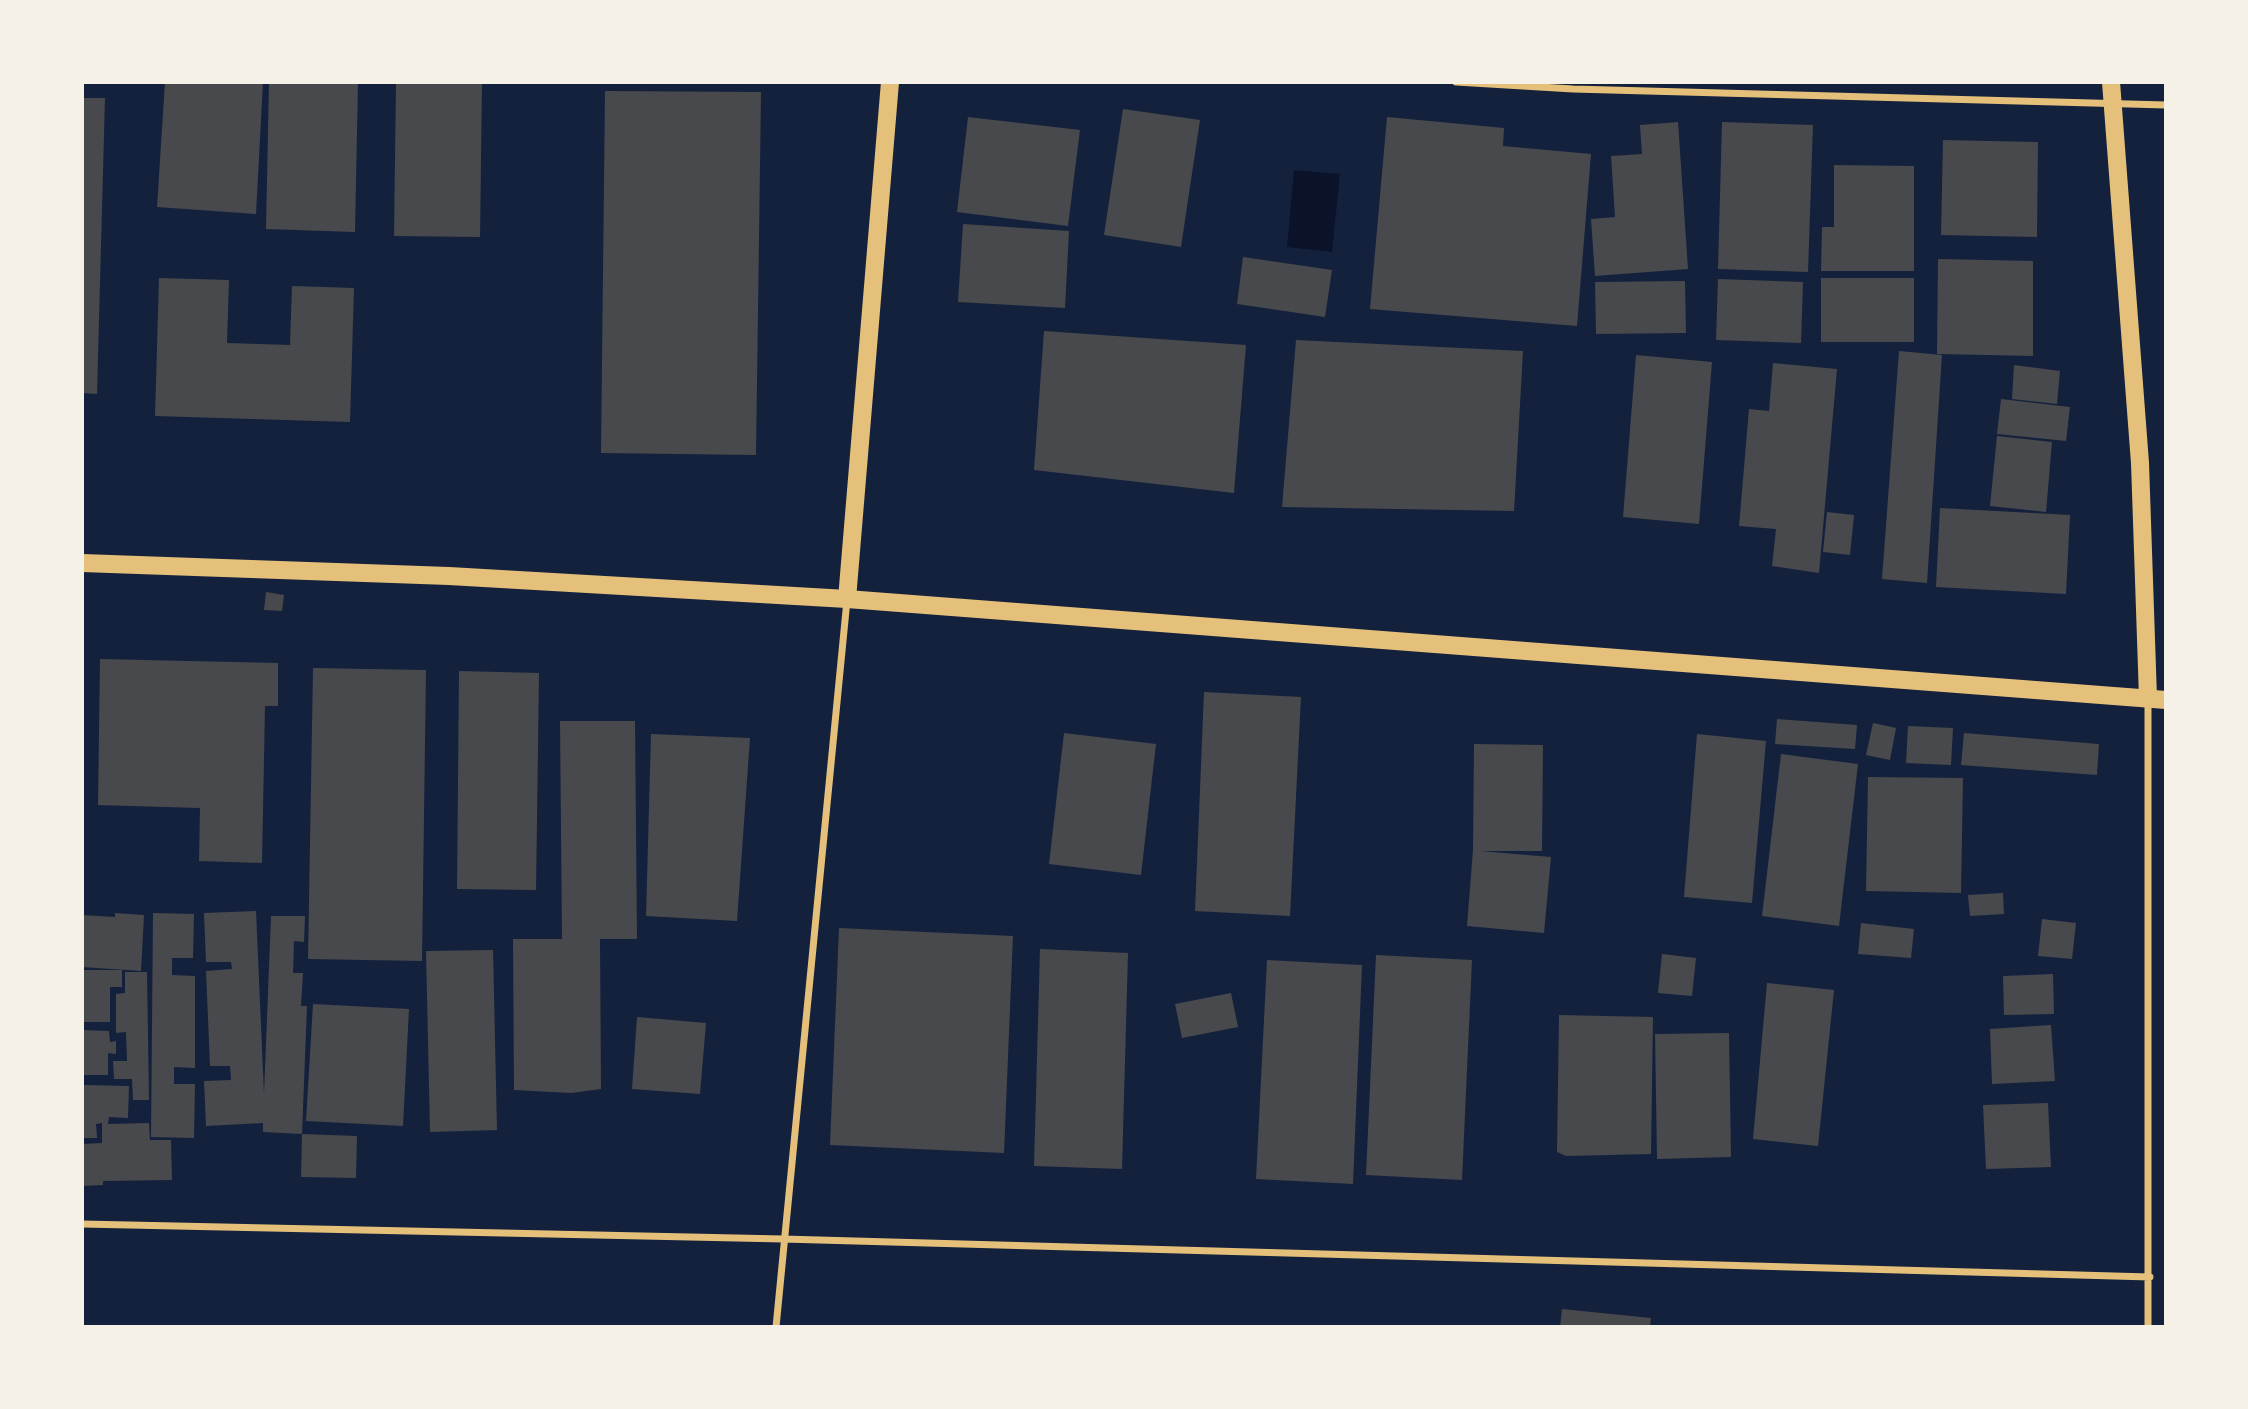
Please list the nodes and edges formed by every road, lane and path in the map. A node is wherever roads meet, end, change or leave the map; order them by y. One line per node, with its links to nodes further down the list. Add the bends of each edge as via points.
1 (890, 82): 7 (main road)
2 (1456, 82): 4 (street)
3 (2111, 82): 4 (main road)
4 (2113, 104): 5 (street); 8 (main road)
5 (2166, 105)
6 (82, 562): 7 (main road, via 449,576)
7 (847, 599): 8 (main road); 10 (street)
8 (2157, 699): 11 (street)
9 (82, 1224): 10 (street)
10 (783, 1239): 11 (street); 12 (street)
11 (2150, 1277): 13 (street)
12 (776, 1327)
13 (2148, 1327)

